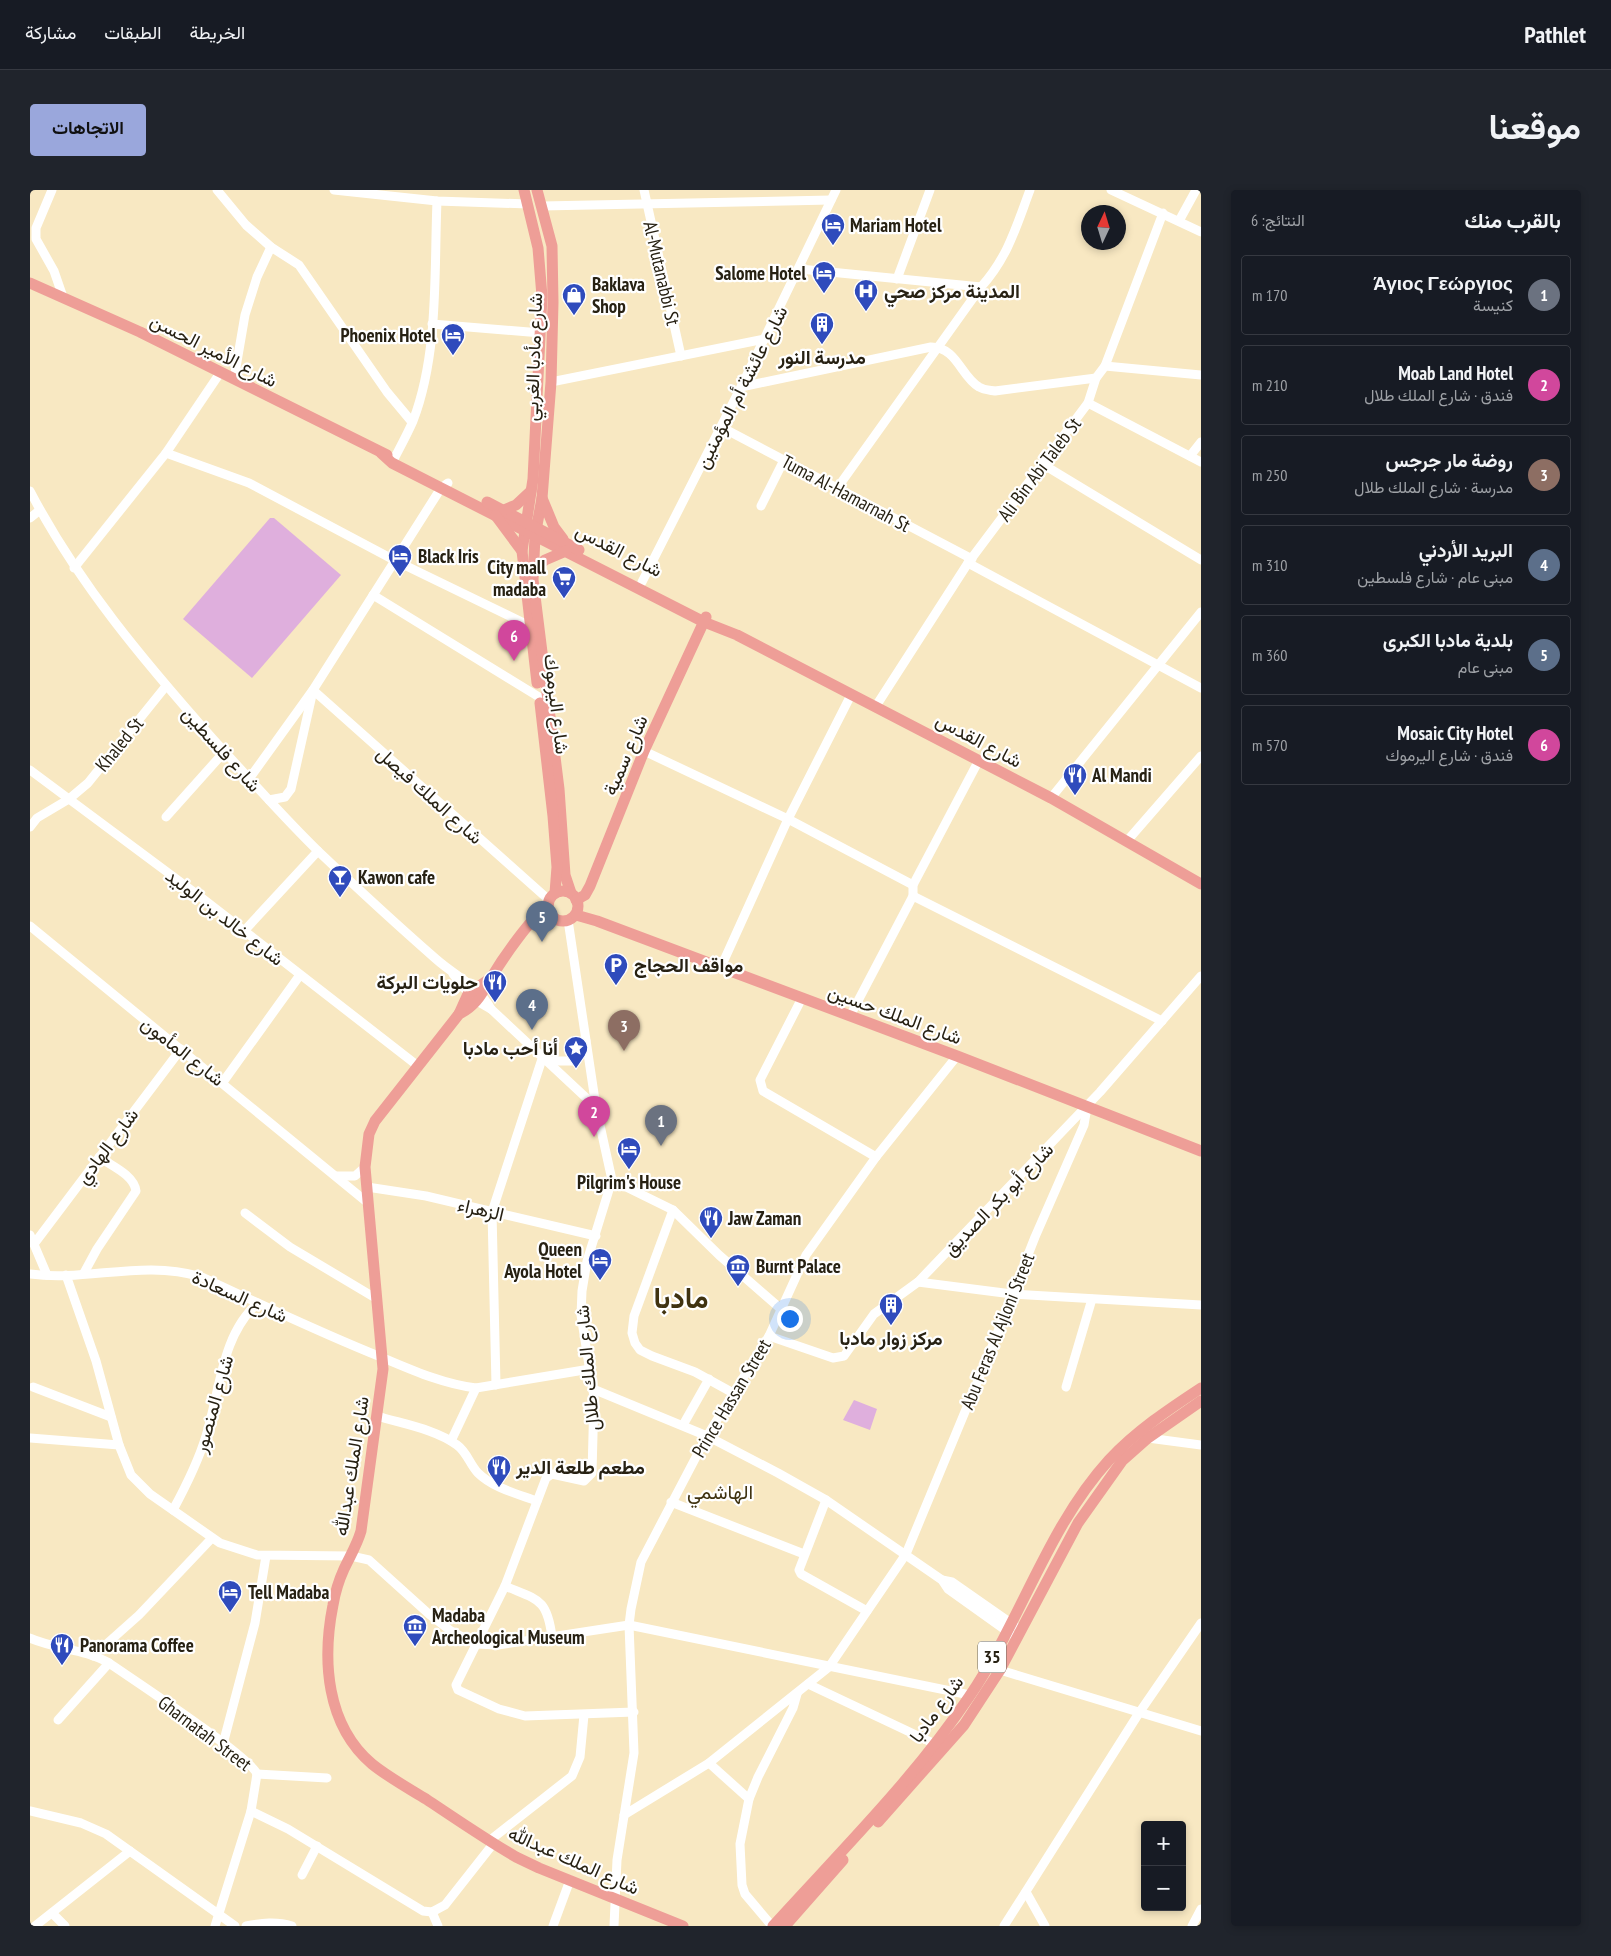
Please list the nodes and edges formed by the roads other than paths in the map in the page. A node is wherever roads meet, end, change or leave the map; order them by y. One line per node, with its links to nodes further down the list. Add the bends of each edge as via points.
1 (52, 190): 28 (street, via 36,228 36,239 54,271)
2 (217, 190): 23 (street, via 246,225)
3 (334, 190): 12 (street)
4 (524, 190): 18 (main road, شارع مأدبا الغربي)
5 (537, 190): 19 (main road, شارع مأدبا الغربي)
6 (644, 190): 17 (street, Al-Mutanabbi St)
7 (836, 190): 15 (street, شارع عائشة أم المؤمنين)
8 (930, 190): 25 (street)
9 (1030, 190): 27 (street, via 1009,248)
10 (1111, 190): 13 (street)
11 (1196, 190): 21 (street)
12 (358, 191): 14 (street)
13 (1128, 194): 20 (street)
14 (420, 195): 16 (street)
15 (831, 200): 17 (street); 24 (street, شارع عائشة أم المؤمنين)
16 (437, 201): 18 (street); 29 (street)
17 (646, 203): 19 (street); 33 (street, Al-Mutanabbi St)
18 (528, 204): 30 (main road, شارع مأدبا الغربي, via 540,262)
19 (542, 206): 39 (main road, شارع مأدبا الغربي, via 552,246)
20 (1163, 213): 21 (street); 34 (street, Ali Bin Abi Taleb St)
21 (1179, 221): 22 (street)
22 (1201, 232)
23 (271, 247): 38 (street, via 245,315); 42 (street, via 298,265 310,278 374,373)
24 (800, 269): 25 (street); 31 (street, شارع عائشة أم المؤمنين)
25 (897, 279): 27 (street)
26 (30, 283): 28 (main road, شارع الأمير الحسن)
27 (981, 287): 32 (street)
28 (63, 297): 35 (main road, شارع الأمير الحسن)
29 (432, 324): 30 (street); 42 (street, via 426,368)
30 (541, 333): 54 (main road, شارع مأدبا الغربي)
31 (765, 339): 33 (street); 40 (street, شارع عائشة أم المؤمنين)
32 (938, 347): 37 (street, via 955,359 977,386 984,389 995,391); 40 (street); 52 (street)
33 (681, 356): 39 (street)
34 (1105, 366): 36 (street); 37 (street, Ali Bin Abi Taleb St)
35 (220, 373): 38 (main road, شارع الأمير الحسن); 45 (street)
36 (1201, 375)
37 (1096, 378): 41 (street, Ali Bin Abi Taleb St)
38 (234, 380): 47 (main road, شارع الأمير الحسن)
39 (551, 382): 55 (main road, شارع مأدبا الغربي)
40 (741, 387): 43 (street, شارع عائشة أم المؤمنين)
41 (1088, 403): 46 (street); 50 (street, Ali Bin Abi Taleb St)
42 (412, 422): 47 (street)
43 (721, 428): 48 (street, Tuma Al-Hamarnah St); 69 (street, شارع عائشة أم المؤمنين)
44 (1201, 442): 46 (street)
45 (166, 453): 64 (street, via 249,483); 66 (street)
46 (1190, 456): 49 (street)
47 (393, 460): 51 (main road, شارع الأمير الحسن)
48 (784, 460): 52 (street, Tuma Al-Hamarnah St); 56 (street)
49 (1201, 462)
50 (1044, 465): 63 (street); 65 (street, Ali Bin Abi Taleb St)
51 (445, 485): 58 (main road, شارع الأمير الحسن); 64 (street)
52 (838, 487): 65 (street, Tuma Al-Hamarnah St)
53 (30, 490): 57 (street, شارع فلسطين)
54 (531, 491): 58 (main road, via 516,505); 60 (main road, شارع مأدبا الغربي)
55 (542, 498): 60 (main road, شارع مأدبا الغربي); 61 (main road)
56 (761, 506)
57 (40, 510): 59 (street); 66 (street, شارع فلسطين)
58 (500, 512): 60 (main road, شارع الأمير الحسن); 62 (main road)
59 (30, 518)
60 (530, 528): 61 (main road, شارع القدس); 62 (main road, شارع اليرموك); 67 (main road, شارع اليرموك)
61 (566, 547): 67 (main road); 68 (main road, شارع القدس)
62 (522, 551): 73 (main road, شارع اليرموك)
63 (1201, 560)
64 (396, 561): 70 (street); 73 (street)
65 (970, 561): 74 (street, Tuma Al-Hamarnah St); 80 (street, Ali Bin Abi Taleb St)
66 (74, 568): 75 (street, شارع فلسطين)
67 (533, 570): 98 (main road, شارع اليرموك, via 566,875)
68 (625, 577): 69 (main road, شارع القدس); 72 (main road, شارع القدس)
69 (642, 582): 72 (main road, شارع القدس)
70 (373, 595): 77 (street); 79 (street)
71 (1201, 612): 74 (street)
72 (705, 618): 78 (main road, شارع القدس); 82 (main road, شارع سمية)
73 (530, 626): 79 (main road, شارع اليرموك)
74 (1159, 665): 76 (street, Tuma Al-Hamarnah St); 87 (street)
75 (166, 686): 81 (street, شارع فلسطين); 88 (street, Khaled St, via 88,783)
76 (1201, 688)
77 (313, 690): 86 (street); 89 (street, via 291,789 285,796); 99 (street, شارع الملك فيصل)
78 (851, 695): 80 (main road, شارع القدس); 91 (street)
79 (539, 697): 99 (main road, شارع اليرموك, via 557,874)
80 (876, 706): 84 (main road, شارع القدس)
81 (225, 751): 86 (street, شارع فلسطين); 90 (street)
82 (644, 751): 91 (street); 98 (main road, شارع سمية, via 590,886 585,895)
83 (1201, 756): 93 (street)
84 (979, 760): 87 (main road, شارع القدس); 96 (street)
85 (30, 770): 88 (street, شارع خالد بن الوليد)
86 (250, 779): 89 (street, شارع فلسطين)
87 (1051, 798): 93 (main road, شارع القدس)
88 (69, 799): 92 (street, Khaled St, via 51,808); 102 (street, شارع خالد بن الوليد)
89 (269, 800): 94 (street, شارع فلسطين)
90 (166, 817)
91 (788, 818): 96 (street); 103 (street)
92 (30, 827)
93 (1127, 841): 95 (main road, شارع القدس)
94 (318, 851): 102 (street); 106 (street, شارع فلسطين)
95 (1201, 884)
96 (913, 885): 97 (street)
97 (913, 896): 108 (street); 109 (street)
98 (574, 897): 99 (main road, via 563,891); 100 (main road, via 578,908)
99 (551, 900): 100 (main road, via 554,918); 106 (main road)
100 (572, 918): 103 (main road, شارع الملك حسين, via 597,920); 110 (street, شارع الملك طلال)
101 (30, 926): 111 (street, شارع المأمون)
102 (244, 931): 104 (street, شارع خالد بن الوليد)
103 (721, 967): 107 (main road, شارع الملك حسين)
104 (300, 976): 114 (street, شارع خالد بن الوليد); 115 (street)
105 (1201, 976): 109 (street, شارع أبو بكر الصديق)
106 (475, 994): 113 (street, شارع فلسطين); 114 (main road, شارع الملك عبدالله)
107 (802, 998): 108 (main road, شارع الملك حسين); 120 (street, via 760,1080 760,1087)
108 (850, 1016): 112 (main road, شارع الملك حسين)
109 (1162, 1021): 117 (street, شارع أبو بكر الصديق)
110 (586, 1040): 113 (street, via 572,1061); 116 (street, شارع الملك طلال)
111 (181, 1049): 115 (street, شارع المأمون); 119 (street, شارع الهادي)
112 (957, 1056): 117 (main road, شارع الملك حسين); 120 (street, Prince Hassan Street)
113 (545, 1058): 116 (street, شارع فلسطين); 127 (street)
114 (418, 1066): 121 (main road, شارع الملك عبدالله, via 369,1134)
115 (223, 1082): 122 (street, شارع المأمون)
116 (596, 1107): 123 (street, شارع الملك طلال)
117 (1087, 1107): 118 (main road, شارع الملك حسين); 135 (street, شارع أبو بكر الصديق); 136 (street, Abu Feras Al Ajloni Street, via 1084,1125)
118 (1201, 1151)
119 (99, 1157): 130 (street, شارع الهادي); 131 (street, via 128,1177 136,1191)
120 (876, 1157): 141 (street, Prince Hassan Street, via 806,1255)
121 (365, 1167): 122 (street, via 355,1176); 124 (main road, شارع الملك عبدالله)
122 (336, 1176): 125 (street, شارع المأمون)
123 (612, 1180): 126 (street); 129 (street, شارع الملك طلال)
124 (367, 1187): 125 (main road, شارع الملك عبدالله); 127 (street, الزهراء)
125 (368, 1203): 137 (main road, شارع الملك عبدالله)
126 (673, 1210): 141 (street); 145 (street, via 634,1316 632,1333 635,1343 646,1354)
127 (492, 1212): 129 (street, الزهراء); 146 (street)
128 (245, 1213): 137 (street, via 290,1247)
129 (596, 1236): 144 (street, شارع الملك طلال, via 587,1261 581,1302)
130 (32, 1239): 133 (street)
131 (84, 1273): 134 (street, شارع السعادة); 139 (street, شارع السعادة, via 146,1268 183,1271)
132 (30, 1274): 133 (street, شارع السعادة)
133 (47, 1275): 134 (street, شارع السعادة)
134 (66, 1275): 155 (street, via 94,1352)
135 (918, 1282): 136 (street); 142 (street, شارع أبو بكر الصديق, via 874,1314 848,1352 839,1358)
136 (1012, 1294): 138 (street); 169 (street, Abu Feras Al Ajloni Street)
137 (377, 1299): 143 (main road, شارع الملك عبدالله)
138 (1092, 1299): 140 (street); 147 (street)
139 (258, 1303): 143 (street, شارع السعادة); 166 (street, شارع المنصور, via 236,1331 200,1453)
140 (1201, 1305)
141 (781, 1309): 142 (street, Prince Hassan Street)
142 (769, 1336): 152 (street, Prince Hassan Street)
143 (383, 1358): 149 (street, شارع السعادة, via 460,1386); 154 (main road, شارع الملك عبدالله)
144 (590, 1368): 146 (street); 151 (street, شارع الملك طلال)
145 (709, 1379): 152 (street); 156 (street)
146 (496, 1385): 149 (street)
147 (1066, 1386)
148 (33, 1387): 155 (street)
149 (476, 1388): 160 (street)
150 (1201, 1388): 176 (main road, شارع مادبا / 35, via 1152,1422 1108,1461 1070,1512)
151 (593, 1389): 156 (street); 164 (street, شارع الملك طلال, via 592,1473 584,1481 552,1474 546,1478)
152 (735, 1394): 157 (street, Prince Hassan Street)
153 (1201, 1401): 159 (main road, شارع مادبا / 35)
154 (377, 1416): 160 (street); 171 (main road, شارع الملك عبدالله, via 361,1531)
155 (111, 1417): 161 (street)
156 (683, 1425): 157 (street)
157 (707, 1436): 163 (street); 165 (street, Prince Hassan Street)
158 (30, 1438): 161 (street)
159 (1148, 1438): 162 (street); 177 (main road, شارع مادبا / 35, via 1122,1461 1092,1501)
160 (450, 1441): 164 (street, via 463,1450 474,1469 485,1479)
161 (119, 1445): 166 (street, via 131,1475 145,1490)
162 (1201, 1445)
163 (826, 1500): 168 (street); 169 (street)
164 (537, 1501): 172 (street, شارع الملك طلال)
165 (671, 1502): 168 (street); 175 (street, Prince Hassan Street, via 641,1562)
166 (173, 1510): 167 (street)
167 (212, 1538): 170 (street, via 238,1550); 181 (street, via 139,1615)
168 (804, 1554): 173 (street, via 800,1572)
169 (906, 1554): 173 (street, Abu Feras Al Ajloni Street); 176 (street, via 942,1580 952,1582)
170 (266, 1556): 171 (street); 193 (street, via 255,1623)
171 (350, 1556): 180 (street, via 369,1560 430,1615); 202 (main road, شارع الملك عبدالله, via 335,1595 327,1642 330,1685 343,1727 372,1764)
172 (504, 1586): 178 (street, via 538,1600 546,1608); 180 (street, شارع الملك طلال)
173 (867, 1611): 183 (street, Abu Feras Al Ajloni Street)
174 (1201, 1623): 189 (street)
175 (629, 1625): 178 (street); 183 (street); 188 (street, Prince Hassan Street)
176 (1009, 1627): 177 (street); 187 (main road, شارع مادبا / 35)
177 (1019, 1634): 184 (main road, شارع مادبا / 35)
178 (552, 1637): 180 (street, via 498,1645)
179 (31, 1640): 181 (street, Gharnatah Street)
180 (476, 1644): 190 (street, شارع الملك طلال, via 456,1682 458,1690 512,1713)
181 (93, 1656): 182 (street, Gharnatah Street)
182 (109, 1663): 191 (street); 193 (street, Gharnatah Street)
183 (829, 1666): 185 (street, Abu Feras Al Ajloni Street); 187 (street)
184 (1000, 1670): 189 (street); 224 (main road, شارع مادبا / 35, via 964,1725)
185 (808, 1684): 186 (street, Abu Feras Al Ajloni Street); 194 (street)
186 (797, 1694): 195 (street, Abu Feras Al Ajloni Street); 198 (street)
187 (970, 1696): 194 (main road, شارع مادبا / 35)
188 (634, 1712): 190 (street); 201 (street, Prince Hassan Street, via 634,1753)
189 (1139, 1713): 192 (street); 207 (street)
190 (584, 1716): 202 (street, via 580,1757 572,1776)
191 (58, 1720)
192 (1201, 1731)
193 (223, 1744): 196 (street, Gharnatah Street, via 253,1767)
194 (935, 1744): 223 (main road, شارع مادبا / 35)
195 (709, 1763): 198 (street); 201 (street, Abu Feras Al Ajloni Street)
196 (257, 1774): 197 (street, Gharnatah Street); 200 (street)
197 (327, 1778)
198 (749, 1799): 223 (street, via 740,1844 742,1885 745,1894)
199 (30, 1811): 204 (street, via 94,1828)
200 (251, 1811): 203 (street); 212 (street)
201 (624, 1815): 208 (street, Prince Hassan Street)
202 (491, 1842): 206 (main road, شارع الملك عبدالله, via 539,1868); 210 (street, via 445,1905)
203 (317, 1846): 205 (street); 210 (street, via 414,1907)
204 (130, 1851): 211 (street); 212 (street)
205 (302, 1875)
206 (570, 1880): 208 (main road, شارع الملك عبدالله); 220 (street)
207 (1026, 1892): 225 (street); 226 (street)
208 (614, 1897): 221 (street, Prince Hassan Street); 222 (main road, شارع الملك عبدالله)
209 (1201, 1909): 227 (street)
210 (432, 1912): 219 (street)
211 (52, 1913): 213 (street); 214 (street)
212 (219, 1916): 215 (street); 216 (street)
213 (35, 1926)
214 (65, 1926)
215 (215, 1926)
216 (235, 1926)
217 (246, 1926): 218 (street, via 264,1922)
218 (292, 1926)
219 (438, 1926)
220 (553, 1926)
221 (614, 1926)
222 (683, 1926)
223 (773, 1926)
224 (785, 1926)
225 (1004, 1926)
226 (1045, 1926)
227 (1192, 1926)

